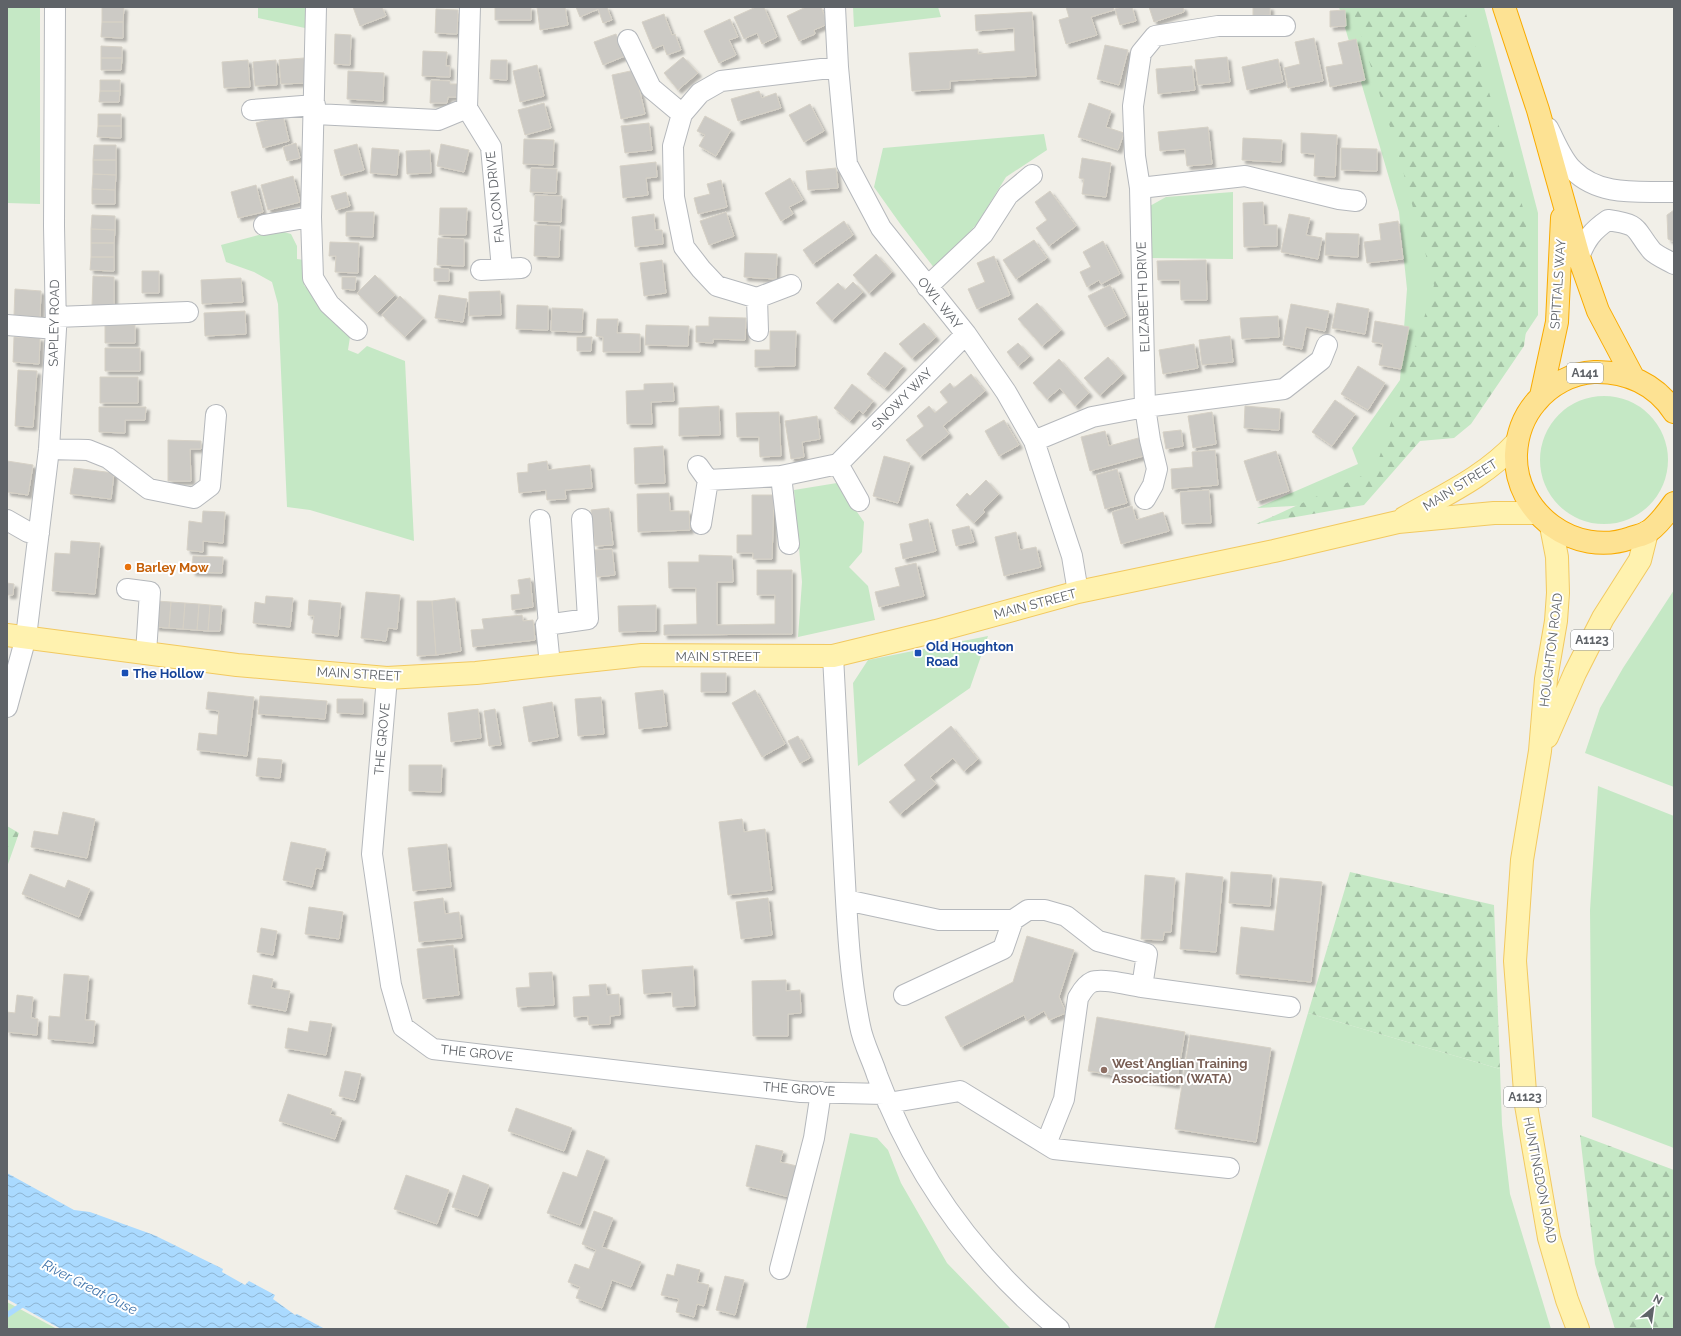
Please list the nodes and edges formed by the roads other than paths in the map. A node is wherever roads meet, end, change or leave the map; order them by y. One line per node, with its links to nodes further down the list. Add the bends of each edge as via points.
1 (55, 7): 28 (street, SAPLEY ROAD)
2 (316, 7): 11 (street)
3 (470, 7): 9 (street)
4 (835, 7): 8 (street, OWL WAY)
5 (1504, 7): 12 (highway, SPITTALS WAY / A141)
6 (1285, 26): 15 (street, ELIZABETH DRIVE, via 1218,26 1155,36 1141,53 1132,106 1134,156)
7 (628, 40): 13 (street, via 651,88)
8 (838, 67): 13 (street, via 721,81 700,93); 25 (street, OWL WAY, via 847,164 881,228)
9 (467, 108): 11 (street, via 438,120); 23 (street, FALCON DRIVE, via 492,147 511,269)
10 (252, 110): 11 (street)
11 (315, 110): 19 (street)
12 (1538, 110): 16 (street, via 1572,170 1589,182 1616,191); 18 (highway, SPITTALS WAY / A141)
13 (682, 114): 26 (street, via 674,146 674,197 684,247 717,286)
14 (1032, 176): 25 (street, via 1008,195 983,234)
15 (1140, 188): 17 (street, via 1245,176); 37 (street, ELIZABETH DRIVE)
16 (1674, 192)
17 (1346, 195)
18 (1563, 195): 21 (highway, SPITTALS WAY / A141); 36 (highway, SPITTALS WAY / A141, via 1557,322)
19 (311, 217): 20 (street); 30 (street, via 313,278 329,304)
20 (264, 225)
21 (1580, 257): 22 (street, via 1594,229 1608,220 1629,223 1640,233 1653,252); 34 (highway, SPITTALS WAY / A141, via 1598,311)
22 (1674, 264)
23 (481, 270)
24 (791, 286): 26 (street)
25 (927, 287): 32 (street, OWL WAY)
26 (757, 298): 31 (street)
27 (188, 312): 28 (street)
28 (56, 323): 29 (street); 42 (street, SAPLEY ROAD)
29 (7, 325)
30 (357, 330)
31 (758, 331)
32 (966, 334): 40 (street, OWL WAY, via 1006,392); 43 (street, SNOWY WAY)
33 (1327, 357): 37 (street, via 1284,389)
34 (1633, 377): 35 (highway, A141); 36 (highway, A141, via 1608,372 1590,372 1573,376)
35 (1665, 392): 38 (highway, A141)
36 (1541, 396): 41 (highway, A141, via 1528,413)
37 (1145, 407): 40 (street, via 1092,417); 45 (street, ELIZABETH DRIVE, via 1157,469 1153,485)
38 (1674, 412)
39 (216, 415): 42 (street, via 210,486 194,498 149,489 108,458 88,450)
40 (1034, 441): 58 (street, OWL WAY, via 1072,556)
41 (1517, 442): 51 (highway, A141, via 1516,465 1519,481 1526,499); 52 (main road, MAIN STREET, via 1501,460 1477,477)
42 (49, 450): 55 (street, SAPLEY ROAD)
43 (838, 464): 44 (street); 46 (street)
44 (781, 476): 53 (street, via 703,473); 56 (street)
45 (1145, 499)
46 (859, 501)
47 (1674, 502): 54 (highway, A141, via 1668,512)
48 (582, 519): 59 (street, via 588,619)
49 (7, 520): 55 (street, via 28,532)
50 (540, 520): 59 (street)
51 (1543, 520): 52 (main road, MAIN STREET, via 1494,513); 54 (highway, A141, via 1574,539 1595,543 1624,540); 66 (main road, HOUGHTON ROAD / A1123, via 1557,557 1558,593 1546,679)
52 (1398, 522): 58 (main road, MAIN STREET)
53 (701, 524)
54 (1647, 532): 66 (main road, HOUGHTON ROAD / A1123, via 1640,560 1603,618)
55 (39, 533): 60 (street, SAPLEY ROAD)
56 (790, 544)
57 (127, 589): 61 (street, via 150,592)
58 (1078, 592): 62 (main road, MAIN STREET)
59 (549, 625): 63 (street, via 546,625)
60 (17, 636): 61 (main road, MAIN STREET); 65 (street)
61 (146, 654): 64 (main road, MAIN STREET)
62 (833, 656): 63 (main road, MAIN STREET, via 642,655); 68 (street)
63 (550, 665): 64 (main road, MAIN STREET, via 476,673)
64 (387, 678): 73 (street, THE GROVE, via 372,854 392,985 403,1027 433,1048 801,1092)
65 (7, 707)
66 (1540, 751): 67 (main road, HOUGHTON ROAD / A1123)
67 (1522, 860): 79 (main road, HUNTINGDON ROAD / A1123, via 1515,961 1526,1104 1549,1238)
68 (846, 900): 69 (street, via 939,920); 74 (street, via 850,969 860,1028)
69 (1013, 920): 70 (street, via 1028,910 1045,910 1066,916 1098,941 1147,954); 71 (street, via 1003,949)
70 (1142, 987): 72 (street); 75 (street, via 1092,982 1078,998 1064,1099)
71 (904, 995)
72 (1290, 1007)
73 (821, 1092): 74 (street, THE GROVE); 77 (street, via 814,1138)
74 (886, 1098): 75 (street, THE GROVE, via 960,1091); 78 (street, via 914,1158 966,1236 1026,1302)
75 (1046, 1144): 76 (street, THE GROVE, via 1054,1149)
76 (1229, 1168)
77 (780, 1269)
78 (1059, 1329)
79 (1578, 1329)

